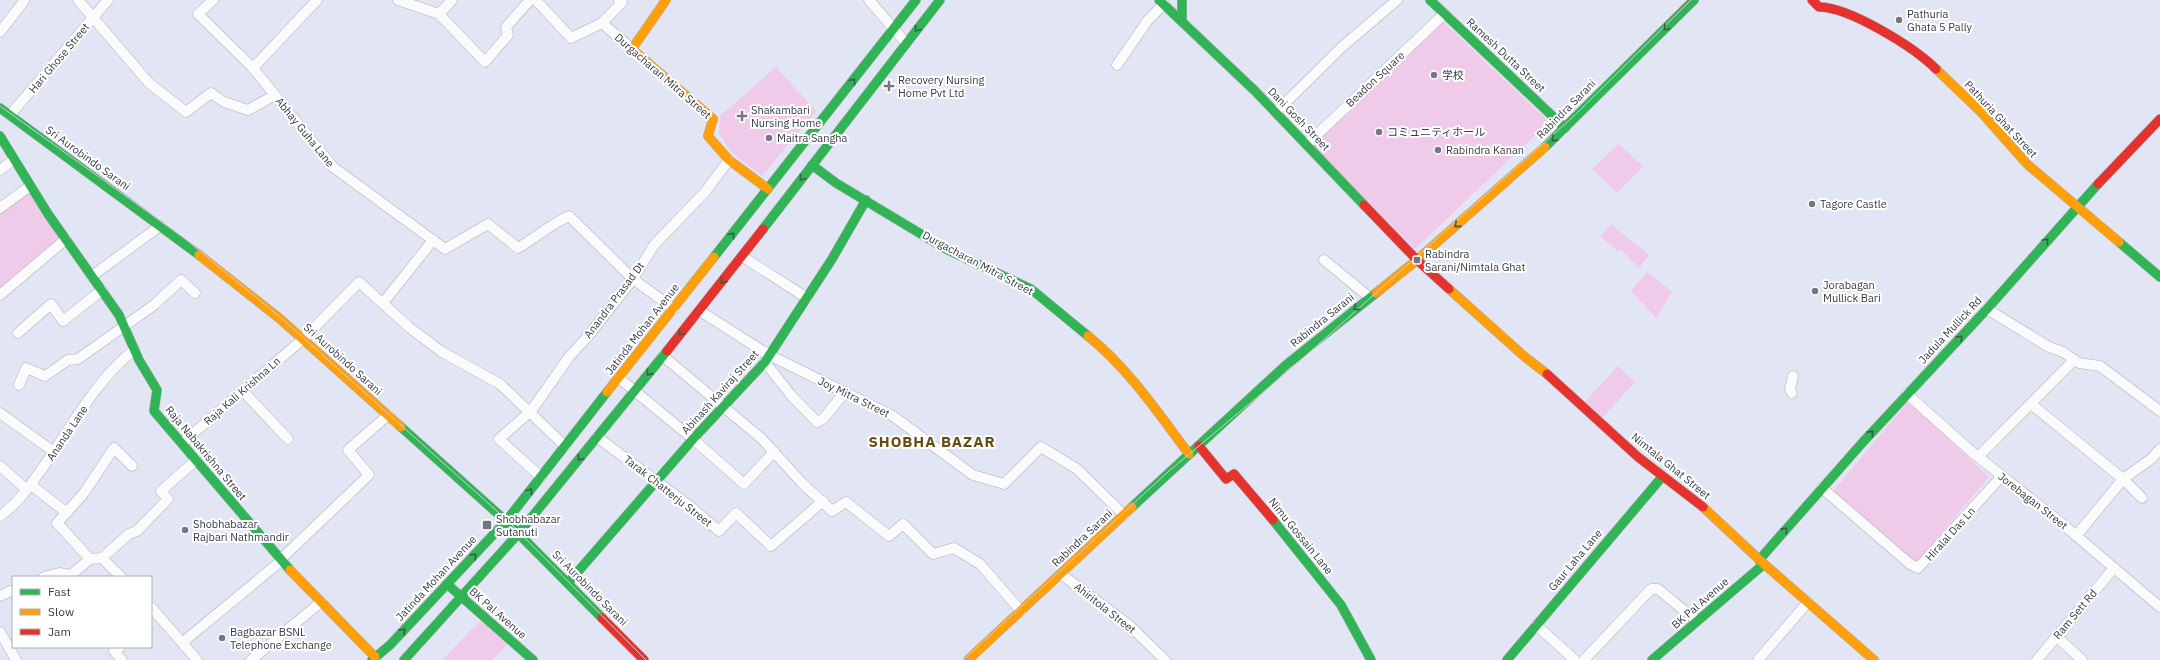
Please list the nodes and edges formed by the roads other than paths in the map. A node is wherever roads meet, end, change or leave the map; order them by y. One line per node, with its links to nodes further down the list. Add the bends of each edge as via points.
1 (78, 0): 23 (street)
2 (108, 0): 23 (street, Hari Ghose Street)
3 (213, 0): 31 (street, Abhay Guha Lane, via 198,14)
4 (317, 0): 31 (street)
5 (398, 0): 21 (street)
6 (452, 0): 21 (street)
7 (530, 0): 21 (street, via 506,27 508,35 485,62)
8 (536, 0): 25 (street, via 570,38)
9 (619, 0): 25 (street, via 622,2)
10 (666, 0): 29 (main road)
11 (869, 0): 26 (street)
12 (916, 0): 26 (main road, Jatinda Mohan Avenue)
13 (940, 0): 28 (main road, one-way to 28)
14 (1182, 0): 24 (main road)
15 (1397, 0): 34 (street, via 1342,47)
16 (1430, 0): 22 (main road, Ramesh Dutta Street)
17 (1694, 0): 37 (main road, Rabindra Sarani, one-way to 37)
18 (1812, 0): 47 (main road, Pathuria Ghat Street, via 1819,7 1830,8 1879,29 1928,61 1980,112 2027,164)
19 (24, 1): 27 (street)
20 (1161, 2): 24 (main road, Dani Gosh Street); 30 (street)
21 (439, 14)
22 (1444, 14): 37 (main road, Ramesh Dutta Street); 39 (street, Beadon Square)
23 (93, 18): 32 (street, via 149,83 186,112 211,92 224,102 248,110); 35 (street, Hari Ghose Street)
24 (1182, 21): 34 (main road, Dani Gosh Street)
25 (602, 23): 29 (street, Durgacharan Mitra Street)
26 (893, 29): 28 (street); 45 (main road, Jatinda Mohan Avenue, one-way to 26)
27 (0, 32)
28 (906, 43): 42 (main road)
29 (632, 48): 41 (main road, Durgacharan Mitra Street, via 713,119 708,136)
30 (1117, 65)
31 (253, 68): 32 (street, Abhay Guha Lane)
32 (275, 95): 51 (street, Abhay Guha Lane, via 333,167)
33 (0, 108): 35 (main road, Sri Aurobindo Sarani)
34 (1276, 112): 39 (main road, Dani Gosh Street)
35 (10, 116): 49 (main road, Sri Aurobindo Sarani)
36 (2160, 118): 47 (main road, Jadula Mullick Rd)
37 (1565, 128): 54 (main road, Rabindra Sarani, one-way to 54, via 1503,186)
38 (0, 136): 40 (main road, Raja Nabakrishna Street)
39 (1307, 144): 54 (main road, Dani Gosh Street)
40 (13, 160): 43 (street); 44 (main road, Raja Nabakrishna Street)
41 (729, 160): 45 (main road, Durgacharan Mitra Street); 57 (street, Anandra Prasad Dt, via 705,192 654,245)
42 (812, 166): 46 (main road, Durgacharan Mitra Street); 52 (main road, one-way to 52)
43 (0, 170)
44 (30, 186): 48 (street); 50 (main road, Raja Nabakrishna Street)
45 (768, 189): 65 (main road, Jatinda Mohan Avenue, one-way to 45)
46 (866, 200): 61 (main road, Abinash Kaviraj Street); 95 (main road, Durgacharan Mitra Street, via 946,249 1031,289 1104,349 1136,382)
47 (2076, 207): 56 (main road, Pathuria Ghat Street); 64 (main road, Jadula Mullick Rd, one-way to 47)
48 (0, 208)
49 (160, 226): 55 (street); 69 (main road, Sri Aurobindo Sarani, via 240,286)
50 (66, 239): 55 (main road, Raja Nabakrishna Street); 60 (street)
51 (433, 240): 57 (street, Abhay Guha Lane, via 445,249 488,224 518,248 569,216); 63 (street)
52 (743, 256): 61 (street); 66 (main road, one-way to 66)
53 (1324, 260): 62 (street)
54 (1417, 260): 62 (main road, Rabindra Sarani); 101 (main road, Nimtala Ghat Street)
55 (92, 276): 58 (main road, Raja Nabakrishna Street)
56 (2160, 277)
57 (633, 280): 65 (street); 82 (street, Anandra Prasad Dt, via 569,357)
58 (102, 290): 67 (main road, Raja Nabakrishna Street); 68 (street, via 63,321 51,304)
59 (195, 293): 67 (street, via 181,280 154,305)
60 (0, 295)
61 (807, 298): 72 (main road, Abinash Kaviraj Street)
62 (1369, 298): 91 (main road, Rabindra Sarani, one-way to 91, via 1286,365)
63 (383, 303): 69 (street, Raja Kali Krishna Ln, via 359,282); 82 (street, via 442,352 500,384)
64 (1987, 309): 73 (street); 79 (main road, Jadula Mullick Rd, one-way to 64)
65 (674, 310): 74 (main road, Jatinda Mohan Avenue)
66 (700, 311): 71 (main road, one-way to 71); 72 (street, Joy Mitra Street)
67 (124, 326): 70 (main road, Raja Nabakrishna Street); 75 (street, via 78,359 68,360 45,376 26,368)
68 (18, 332)
69 (303, 339): 77 (street, Raja Kali Krishna Ln); 85 (main road, Sri Aurobindo Sarani)
70 (134, 350): 89 (main road, Raja Nabakrishna Street, via 157,390 154,411); 93 (street, Ananda Lane, via 116,364 96,389)
71 (663, 356): 76 (main road, one-way to 76); 81 (street)
72 (767, 358): 78 (street, Joy Mitra Street); 78 (street, via 790,394 818,422 824,419); 81 (main road, Abinash Kaviraj Street)
73 (2074, 360): 80 (street); 83 (street, via 2100,366)
74 (619, 378): 76 (street); 90 (main road, Jatinda Mohan Avenue)
75 (19, 385)
76 (635, 390): 86 (main road); 88 (street)
77 (243, 391): 87 (street); 89 (street, Raja Kali Krishna Ln)
78 (845, 392): 110 (street, Joy Mitra Street, via 893,416 973,475 1004,484 1041,447 1078,469)
79 (1907, 394): 96 (street, Jorebagan Street); 106 (main road, Jadula Mullick Rd, one-way to 79)
80 (2031, 404): 96 (street); 103 (street)
81 (725, 406): 88 (main road, Abinash Kaviraj Street); 94 (street)
82 (531, 411): 90 (street); 100 (street, Anandra Prasad Dt, via 499,439)
83 (2160, 411)
84 (0, 413): 93 (street)
85 (388, 415): 112 (main road, Sri Aurobindo Sarani); 117 (street, via 348,450 369,475)
86 (597, 437): 104 (street, Tarak Chatterju Street); 113 (main road, one-way to 113)
87 (288, 439)
88 (693, 439): 94 (street, via 744,484); 104 (main road, Abinash Kaviraj Street)
89 (182, 443): 97 (main road, Raja Nabakrishna Street)
90 (565, 446): 100 (main road, Jatinda Mohan Avenue)
91 (1199, 446): 95 (main road, Rabindra Sarani); 150 (main road, Nimu Gossain Lane, via 1226,479 1234,474 1278,525 1341,605)
92 (2160, 449): 103 (street, via 2151,459)
93 (54, 452): 105 (street, Ananda Lane)
94 (774, 452): 108 (street, via 803,484)
95 (1189, 454): 110 (main road, Rabindra Sarani)
96 (1978, 458): 102 (street, Jorebagan Street)
97 (196, 460): 115 (street, via 161,491 168,499 137,531 129,534); 117 (main road, Raja Nabakrishna Street)
98 (0, 466): 105 (street)
99 (132, 466): 109 (street, via 114,448)
100 (541, 477): 112 (main road, Jatinda Mohan Avenue, one-way to 100)
101 (1662, 477): 118 (main road, Nimtala Ghat Street, via 1670,480 1704,508); 135 (main road, Gaur Laha Lane)
102 (2001, 477): 106 (street, Hiralal Das Ln, via 1918,568 1910,564); 114 (street, Jorebagan Street)
103 (2123, 479): 107 (street); 114 (street)
104 (657, 482): 108 (street, Tarak Chatterju Street, via 719,531 736,513 771,546); 124 (main road, Abinash Kaviraj Street)
105 (29, 488): 109 (street); 111 (street, Ananda Lane)
106 (1822, 488): 118 (main road, Jadula Mullick Rd, one-way to 106)
107 (2142, 498)
108 (823, 501): 133 (street, via 832,511 846,502 889,536 903,524 933,554 954,548 980,564)
109 (67, 514): 116 (street, via 57,523)
110 (1124, 515): 120 (main road, Rabindra Sarani)
111 (0, 516)
112 (506, 521): 113 (main road, Sri Aurobindo Sarani); 125 (main road, Jatinda Mohan Avenue, one-way to 112)
113 (518, 534): 124 (main road, Sri Aurobindo Sarani); 128 (main road)
114 (2076, 536): 119 (street, Jorebagan Street)
115 (102, 558): 116 (street); 123 (street)
116 (90, 559): 122 (street)
117 (281, 560): 129 (main road, Raja Nabakrishna Street); 138 (street)
118 (1761, 562): 130 (main road, Nimtala Ghat Street); 134 (main road, BK Pal Avenue)
119 (2114, 568): 131 (street, Jorebagan Street); 137 (street, Ram Sett Rd)
120 (1061, 574): 133 (main road, Rabindra Sarani); 149 (street, Ahiritola Street, via 1129,625)
121 (48, 576): 122 (street, via 59,573)
122 (72, 576)
123 (120, 576)
124 (568, 583): 147 (main road, Sri Aurobindo Sarani)
125 (447, 584): 128 (main road, BK Pal Avenue); 140 (main road, Jatinda Mohan Avenue, one-way to 125, via 390,645)
126 (12, 590): 127 (street)
127 (0, 596)
128 (461, 597): 145 (main road); 146 (main road, BK Pal Avenue)
129 (321, 602): 140 (main road, Raja Nabakrishna Street); 144 (street)
130 (1808, 602): 155 (street); 156 (main road, Nimtala Ghat Street)
131 (2160, 607)
132 (152, 608): 138 (street)
133 (1021, 610): 148 (main road, Rabindra Sarani)
134 (1697, 621): 153 (street, via 1658,589 1651,590); 154 (main road, BK Pal Avenue)
135 (1536, 625): 151 (main road, Gaur Laha Lane); 152 (street)
136 (0, 632): 141 (street)
137 (2056, 636): 157 (street, Ram Sett Rd); 158 (street)
138 (183, 642): 143 (street)
139 (118, 648): 142 (street, via 114,651)
140 (373, 659)
141 (16, 660)
142 (122, 660)
143 (197, 660)
144 (251, 660)
145 (404, 660)
146 (533, 660)
147 (644, 660)
148 (968, 660)
149 (1164, 660)
150 (1371, 660)
151 (1507, 660)
152 (1575, 660)
153 (1584, 660)
154 (1652, 660)
155 (1758, 660)
156 (1874, 660)
157 (2037, 660)
158 (2082, 660)

